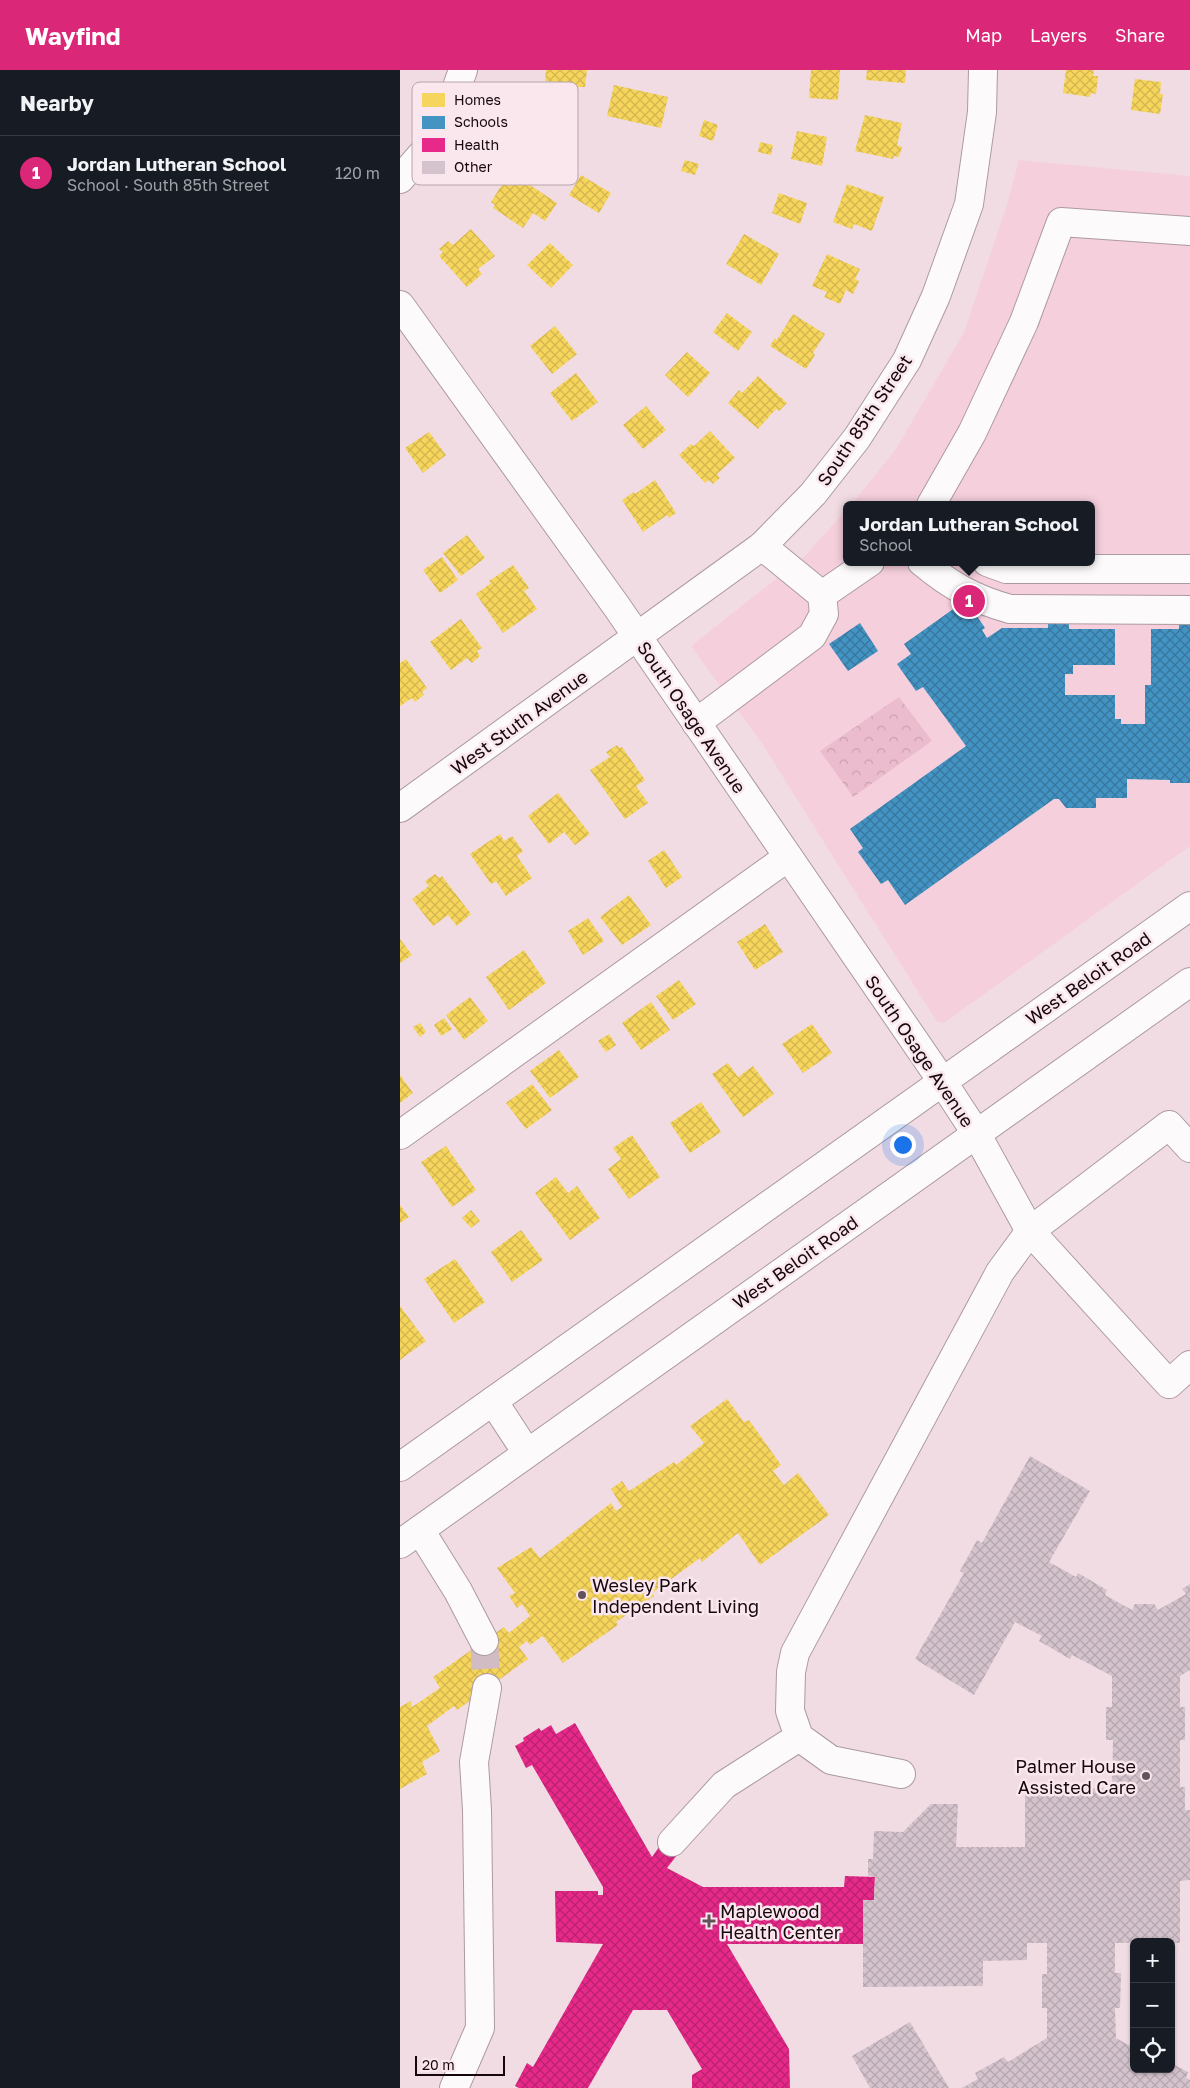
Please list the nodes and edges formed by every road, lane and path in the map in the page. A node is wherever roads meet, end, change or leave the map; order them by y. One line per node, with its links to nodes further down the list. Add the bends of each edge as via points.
1 (463, 70): 3 (street)
2 (983, 70): 9 (street, South 85th Street, via 982,112 969,204 936,296 908,360 857,438 813,494)
3 (459, 82)
4 (412, 166): 5 (street)
5 (400, 179)
6 (1190, 230): 8 (street, via 1061,222 1024,322 972,433)
7 (400, 305): 16 (street, South Osage Avenue)
8 (933, 501)
9 (762, 546): 14 (street); 16 (street, South 85th Street)
10 (864, 566): 14 (street)
11 (927, 566): 15 (street, via 946,582 985,602 1010,609)
12 (998, 566): 13 (street, via 1006,569)
13 (1190, 569)
14 (822, 596): 17 (street, via 824,614 812,636)
15 (1190, 610)
16 (637, 636): 17 (street, South Osage Avenue); 18 (street, West Stuth Avenue)
17 (696, 723): 19 (street, South Osage Avenue)
18 (400, 808)
19 (788, 857): 22 (street, South Osage Avenue); 24 (street)
20 (1190, 906): 22 (street, West Beloit Road)
21 (1190, 982): 23 (street, West Beloit Road)
22 (942, 1081): 23 (street, South Osage Avenue); 28 (street, West Beloit Road)
23 (976, 1133): 26 (street, South Osage Avenue); 29 (street, West Beloit Road)
24 (400, 1135)
25 (1190, 1148): 26 (street, via 1170,1125)
26 (1030, 1231): 27 (street, South Osage Avenue, via 1170,1384); 34 (street, via 1000,1272 794,1653 790,1711)
27 (1190, 1365)
28 (493, 1401): 29 (street); 30 (street, West Beloit Road)
29 (527, 1453): 31 (street, West Beloit Road)
30 (400, 1467)
31 (410, 1537): 32 (street, via 458,1591)
32 (484, 1641)
33 (487, 1688): 37 (street, via 474,1762 480,2028)
34 (799, 1737): 35 (street, via 832,1760); 36 (street, via 724,1785)
35 (901, 1774)
36 (672, 1842)
37 (454, 2088)

